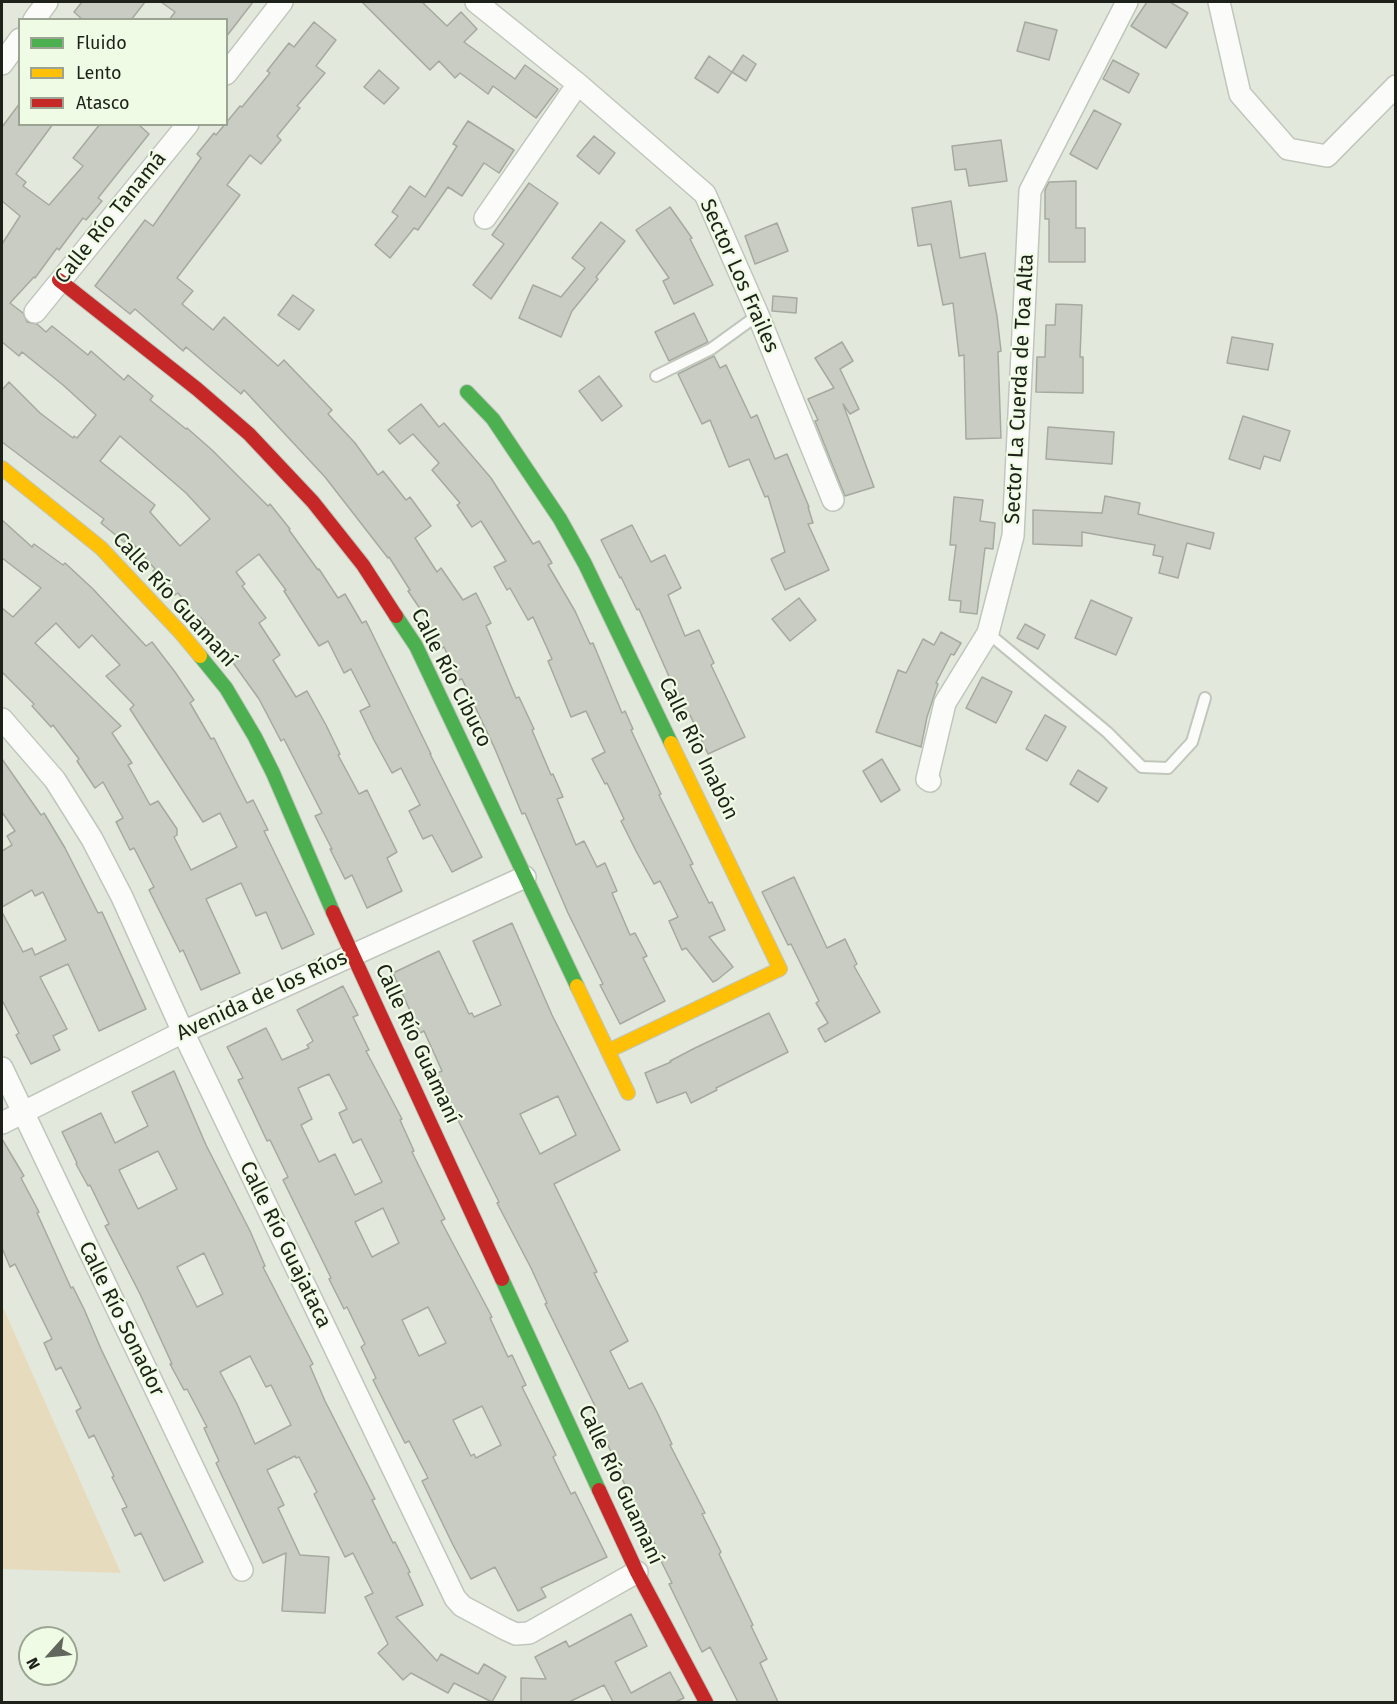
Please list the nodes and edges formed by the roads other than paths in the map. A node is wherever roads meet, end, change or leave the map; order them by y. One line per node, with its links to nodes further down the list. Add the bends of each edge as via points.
1 (47, 2): 6 (street)
2 (282, 2): 9 (street)
3 (476, 2): 10 (street, Sector Los Frailes)
4 (1127, 2): 21 (street, Sector La Cuerda de Toa Alta, via 1030,191 1013,536)
5 (1219, 2): 11 (street, via 1240,94 1288,148 1327,156)
6 (35, 18)
7 (18, 42): 8 (street)
8 (2, 64)
9 (228, 71)
10 (578, 84): 13 (street); 16 (street, Sector Los Frailes, via 705,194)
11 (1395, 86)
12 (186, 126): 14 (street, Calle Río Tanamá)
13 (485, 218)
14 (59, 280): 15 (street, Calle Río Tanamá); 25 (street, Calle Río Cibuco, via 249,434 313,502 363,565 416,646)
15 (35, 312)
16 (758, 315): 17 (lane, via 711,349); 20 (street, Sector Los Frailes)
17 (656, 376)
18 (467, 392): 28 (street, Calle Río Inabón, via 499,428 585,564 780,969)
19 (2, 468): 26 (street, Calle Río Guamaní, via 100,548 180,632 226,688 273,773)
20 (832, 500)
21 (988, 633): 22 (lane, via 1107,732 1142,767 1168,768 1192,742); 24 (street, Sector La Cuerda de Toa Alta, via 945,703 927,779)
22 (1205, 698)
23 (2, 719): 27 (street, Calle Río Guajataca, via 55,780 92,839)
24 (930, 781)
25 (525, 877): 26 (street, Avenida de los Ríos); 28 (street, Calle Río Cibuco)
26 (352, 954): 27 (street, Avenida de los Ríos); 34 (street, Calle Río Guamaní)
27 (183, 1032): 31 (street, Avenida de los Ríos); 34 (street, Calle Río Guajataca, via 455,1598 462,1606 510,1632 529,1633)
28 (608, 1051): 30 (street, Calle Río Cibuco)
29 (2, 1068): 31 (street, Calle Río Sonador)
30 (628, 1093)
31 (22, 1112): 32 (street, Avenida de los Ríos); 33 (street, Calle Río Sonador)
32 (2, 1123)
33 (242, 1570)
34 (637, 1572): 35 (street, Calle Río Guamaní)
35 (706, 1702)

